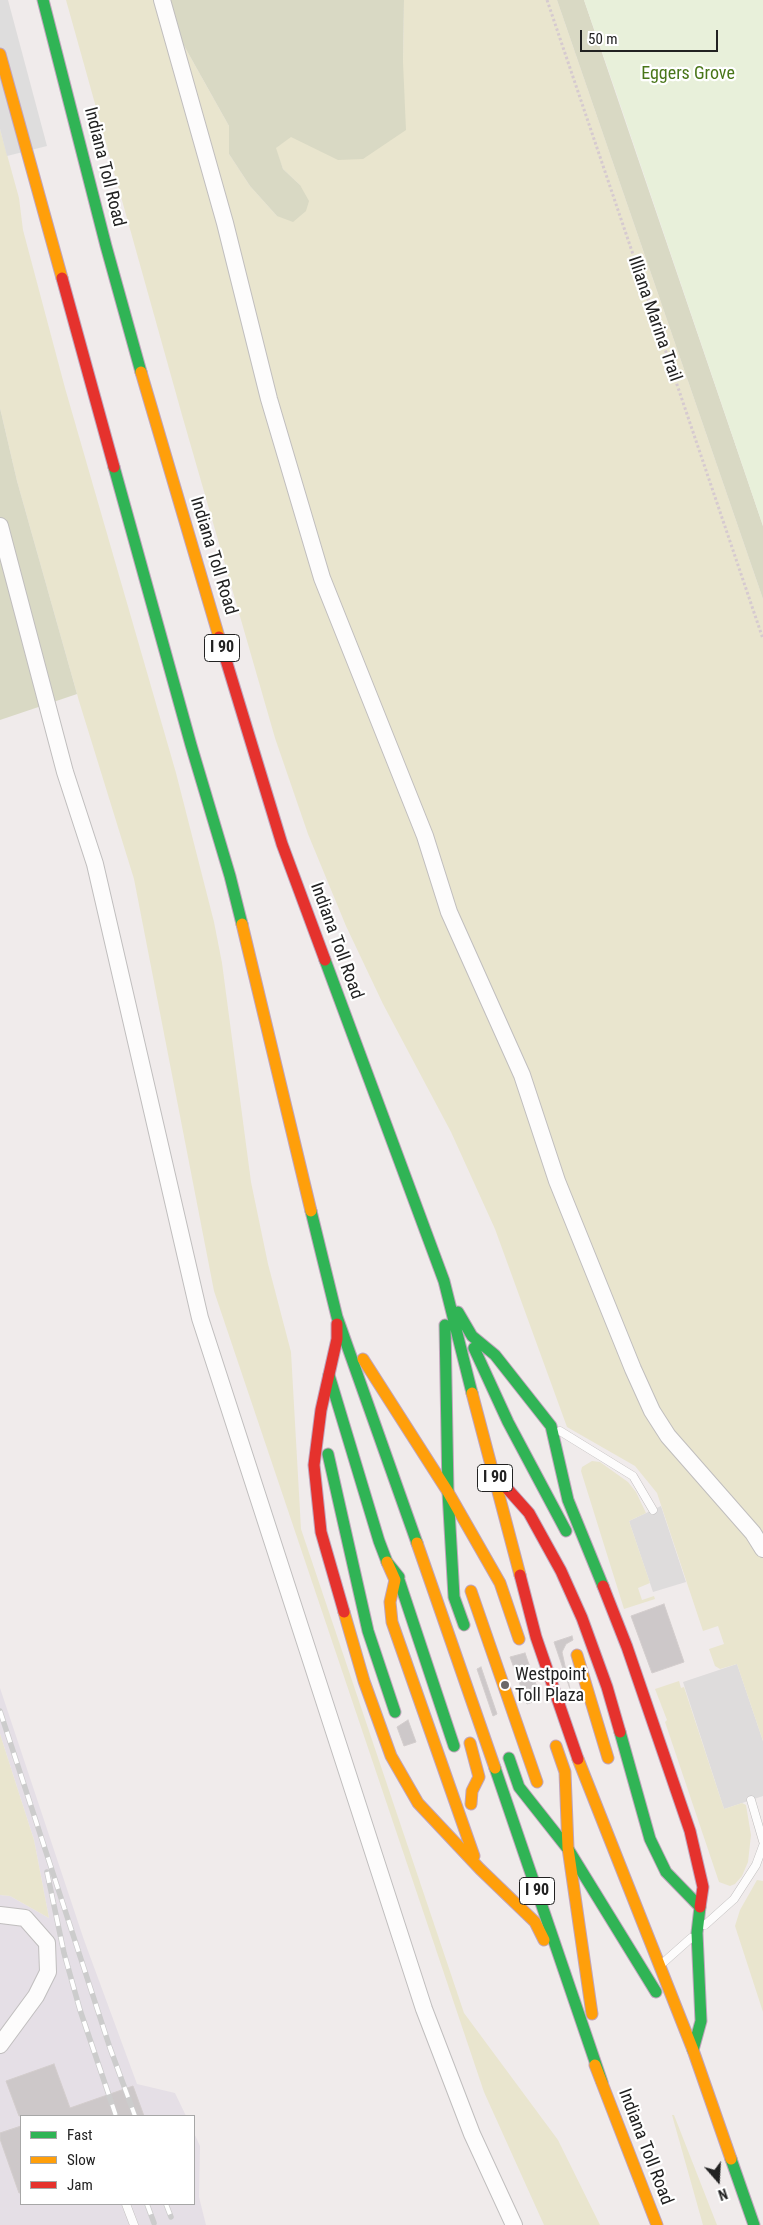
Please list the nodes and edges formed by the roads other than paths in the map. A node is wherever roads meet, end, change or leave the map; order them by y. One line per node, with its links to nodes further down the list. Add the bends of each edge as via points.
1 (43, 0): 5 (highway, Indiana Toll Road / I 90, via 106,246 181,513 282,844)
2 (162, 0): 22 (street, via 225,223 269,399 322,578 425,836 449,912 522,1075 557,1181 652,1411 668,1436 753,1533)
3 (0, 54): 7 (highway, I 90, via 190,745 230,876)
4 (0, 526): 80 (street, via 65,772 95,864 203,1327 424,2009 472,2134)
5 (444, 1281): 6 (highway, I 90); 17 (highway, I 90)
6 (450, 1300): 8 (highway, I 90); 9 (highway); 14 (highway, via 472,1336 495,1355)
7 (337, 1317): 10 (highway, via 337,1339); 17 (highway, I 90); 71 (highway, I 90)
8 (461, 1347): 9 (lane); 15 (highway, I 90)
9 (483, 1366): 11 (lane); 21 (highway, via 508,1422)
10 (329, 1372): 13 (highway); 26 (highway)
11 (496, 1378)
12 (514, 1394): 14 (lane)
13 (321, 1410): 40 (highway, via 368,1631); 52 (highway, via 314,1465 321,1532 364,1681 391,1756 418,1802)
14 (550, 1426): 18 (highway); 19 (lane, via 633,1476)
15 (494, 1474): 16 (highway, I 90); 33 (highway, via 529,1514)
16 (496, 1486): 20 (highway, via 510,1519); 61 (highway, I 90, via 536,1638 581,1767)
17 (448, 1492): 24 (highway, I 90); 29 (highway, I 90); 36 (highway, I 90, via 454,1597); 38 (highway, I 90, via 500,1582)
18 (568, 1500): 23 (highway, via 576,1531); 64 (highway, via 627,1647 687,1822 701,1873)
19 (653, 1510)
20 (520, 1533)
21 (570, 1538)
22 (763, 1549)
23 (574, 1550)
24 (463, 1556)
25 (528, 1557): 28 (highway)
26 (387, 1562): 30 (highway); 58 (highway, via 395,1580 390,1602 392,1622 471,1850)
27 (572, 1567): 33 (highway)
28 (531, 1570)
29 (479, 1571)
30 (398, 1576): 32 (highway); 44 (highway)
31 (470, 1584): 54 (highway, I 90, via 542,1794)
32 (413, 1587)
33 (569, 1589): 35 (highway); 63 (highway, via 607,1687 650,1839 666,1872)
34 (426, 1602): 39 (highway)
35 (565, 1607)
36 (467, 1633)
37 (574, 1646): 45 (highway)
38 (522, 1647)
39 (441, 1648)
40 (400, 1724)
41 (465, 1728): 46 (highway, via 479,1776 472,1791 472,1808)
42 (552, 1735): 54 (highway, I 90, via 565,1772)
43 (506, 1750): 54 (highway, I 90, via 519,1787)
44 (457, 1755)
45 (612, 1769)
46 (464, 1778)
47 (553, 1786): 54 (highway, I 90)
48 (424, 1790): 52 (highway)
49 (752, 1800): 51 (lane)
50 (608, 1804): 61 (highway, via 623,1841)
51 (763, 1841)
52 (454, 1842): 58 (highway)
53 (763, 1846): 68 (lane, via 756,1865 734,1899)
54 (568, 1848): 73 (highway, I 90); 75 (highway, I 90)
55 (643, 1852): 60 (highway)
56 (495, 1868): 65 (highway)
57 (652, 1870): 60 (highway)
58 (482, 1871): 65 (highway); 69 (highway)
59 (688, 1871): 63 (highway, via 684,1881); 64 (highway); 66 (highway)
60 (661, 1880): 62 (highway)
61 (630, 1890): 70 (highway, I 90)
62 (669, 1892)
63 (685, 1893): 66 (highway)
64 (702, 1893): 66 (highway)
65 (512, 1898): 69 (highway, via 535,1922)
66 (700, 1906): 68 (highway)
67 (0, 1915): 74 (street, via 25,1918 47,1943 48,1972 36,1996)
68 (690, 1935): 70 (lane); 75 (highway, via 698,1957 700,2021)
69 (552, 1957): 71 (highway); 76 (highway)
70 (660, 1967): 72 (lane, via 656,1976); 75 (highway, I 90)
71 (569, 1984): 73 (highway); 76 (highway, I 90)
72 (662, 1997)
73 (594, 2025): 76 (highway, I 90); 77 (highway)
74 (0, 2045)
75 (694, 2052): 82 (highway, I 90)
76 (602, 2082): 77 (highway, Indiana Toll Road / I 90)
77 (630, 2155): 81 (highway, Indiana Toll Road / I 90)
78 (126, 2205): 79 (lane)
79 (134, 2225)
80 (514, 2225)
81 (657, 2225)
82 (754, 2225)

